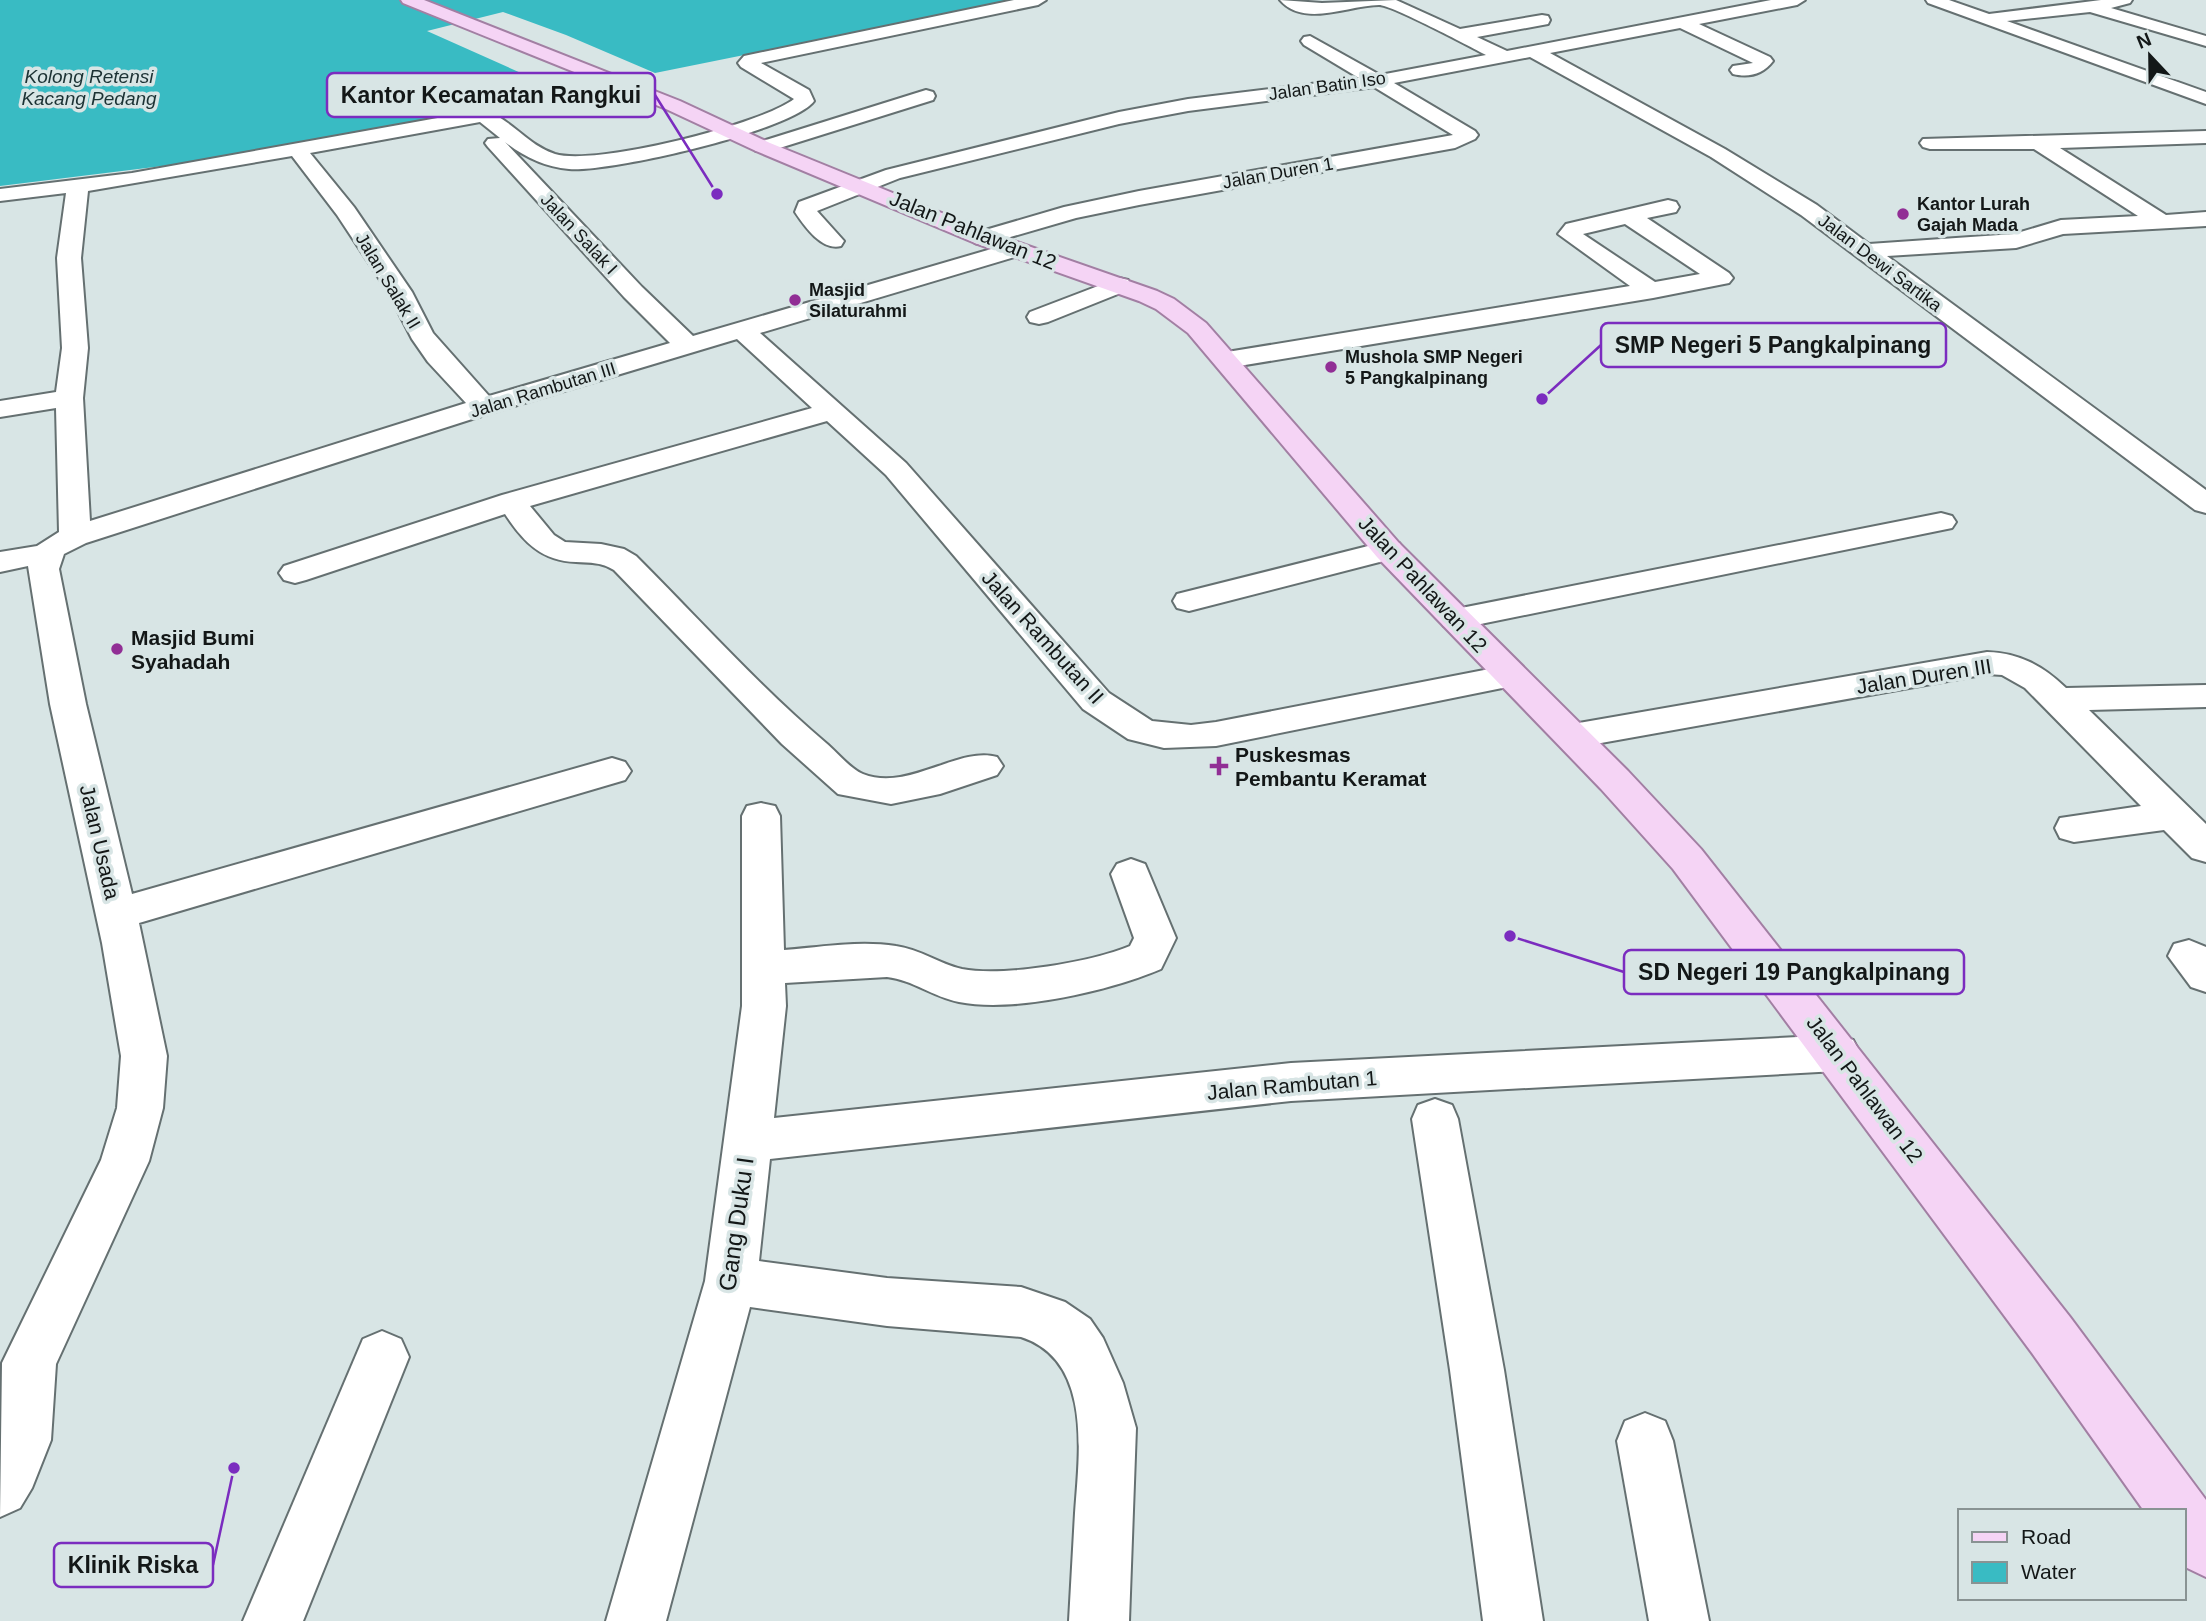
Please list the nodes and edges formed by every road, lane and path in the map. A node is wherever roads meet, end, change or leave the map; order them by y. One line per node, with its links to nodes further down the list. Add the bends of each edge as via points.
1 (409, 0): 22 (main road, Jalan Pahlawan 12)
2 (1038, 0): 22 (street, via 750,60 747,63 802,94 804,101 790,113)
3 (1288, 0): 4 (street, via 1312,8)
4 (1382, 0): 12 (street)
5 (1797, 0): 11 (street, Jalan Batin Iso)
6 (1934, 0): 9 (street)
7 (2124, 0): 8 (street)
8 (2091, 7): 9 (street); 14 (street)
9 (1984, 18): 20 (street)
10 (1542, 20): 12 (street)
11 (1684, 23): 15 (street, Jalan Batin Iso); 17 (street, via 1764,61 1758,68)
12 (1458, 35): 16 (street)
13 (1310, 41): 18 (street)
14 (2206, 41)
15 (1535, 52): 16 (street, Jalan Batin Iso); 38 (street, Jalan Dewi Sartika, via 1718,153)
16 (1506, 57): 18 (street, Jalan Batin Iso)
17 (1740, 70)
18 (1377, 81): 28 (street, Jalan Batin Iso, via 1155,110 971,153); 37 (street, Jalan Duren 1, via 1468,135 1455,142 1073,212)
19 (926, 96): 26 (street)
20 (2206, 98)
21 (472, 117): 22 (street, via 487,118 533,154 566,163 608,162); 27 (street); 43 (street, Jalan Salak I)
22 (731, 131): 26 (main road, Jalan Pahlawan 12)
23 (2206, 137): 25 (street)
24 (1930, 143): 25 (street)
25 (2038, 143): 34 (street)
26 (763, 147): 28 (main road, Jalan Pahlawan 12)
27 (298, 151): 29 (street); 46 (street, Jalan Salak II, via 346,212 437,356)
28 (860, 185): 36 (street, Jalan Batin Iso, via 807,206 811,219); 37 (main road, Jalan Pahlawan 12)
29 (78, 187): 30 (street); 45 (street, Jalan Usada, via 69,258 75,348)
30 (0, 195)
31 (1668, 207): 32 (street)
32 (1627, 215): 40 (street, via 1569,234); 40 (street, via 1722,277)
33 (2206, 219): 34 (street)
34 (2160, 221): 35 (street, via 2178,230); 38 (street, via 2061,227 2016,241)
35 (2206, 234)
36 (833, 241)
37 (998, 244): 39 (main road, Jalan Pahlawan 12); 42 (street, Jalan Rambutan III)
38 (1865, 251): 50 (street, Jalan Dewi Sartika)
39 (1119, 285): 41 (street); 44 (main road, Jalan Pahlawan 12, via 1165,304 1197,328)
40 (1653, 291): 44 (street)
41 (1039, 317)
42 (743, 331): 43 (street, Jalan Rambutan III); 48 (street, Jalan Rambutan II)
43 (689, 347): 46 (street, Jalan Rambutan III)
44 (1227, 360): 53 (main road, Jalan Pahlawan 12)
45 (69, 398): 47 (street); 52 (street, Jalan Usada)
46 (484, 406): 52 (street, Jalan Rambutan III)
47 (0, 409)
48 (832, 411): 49 (street); 58 (street, Jalan Rambutan II, via 896,469 1096,701 1141,731 1164,736 1216,734)
49 (513, 501): 55 (street); 62 (street, via 538,540 548,547 558,552 611,555 625,563 795,736 851,785 891,791)
50 (2206, 504)
51 (1941, 522): 57 (street)
52 (61, 545): 54 (street, Jalan Rambutan III); 69 (street, Jalan Usada, via 43,569)
53 (1388, 550): 56 (street); 57 (main road, Jalan Pahlawan 12)
54 (0, 562)
55 (295, 573)
56 (1189, 601)
57 (1456, 619): 58 (main road, Jalan Pahlawan 12)
58 (1510, 676): 61 (main road, Jalan Pahlawan 12)
59 (2206, 696): 60 (street)
60 (2055, 700): 61 (street, Jalan Duren III, via 2028,673 1987,663); 64 (street, Jalan Duren III)
61 (1573, 736): 71 (main road, Jalan Pahlawan 12, via 1687,859)
62 (984, 766)
63 (612, 771): 69 (street)
64 (2172, 815): 66 (street); 67 (street, Jalan Duren III)
65 (761, 816): 70 (street, Gang Duku I)
66 (2074, 828)
67 (2206, 848)
68 (1131, 874): 70 (street, via 1155,938 1146,957 1116,969 981,988 960,986 924,969 887,961)
69 (116, 914): 77 (street, Jalan Usada, via 144,1056 140,1108 125,1161 29,1363 23,1440)
70 (764, 968): 73 (street, Gang Duku I)
71 (1837, 1053): 73 (street, Jalan Rambutan 1, via 1291,1082); 78 (main road, Jalan Pahlawan 12)
72 (1435, 1119): 84 (street)
73 (748, 1141): 74 (street, Gang Duku I)
74 (731, 1281): 82 (street, Gang Duku I); 83 (street, via 887,1302 1021,1311 1046,1320 1071,1337 1096,1383 1108,1428)
75 (383, 1357): 81 (street)
76 (1645, 1441): 85 (street)
77 (0, 1488)
78 (2178, 1509)
79 (2185, 1520): 80 (main road)
80 (2206, 1548)
81 (273, 1621)
82 (636, 1621)
83 (1099, 1621)
84 (1513, 1621)
85 (1679, 1621)

